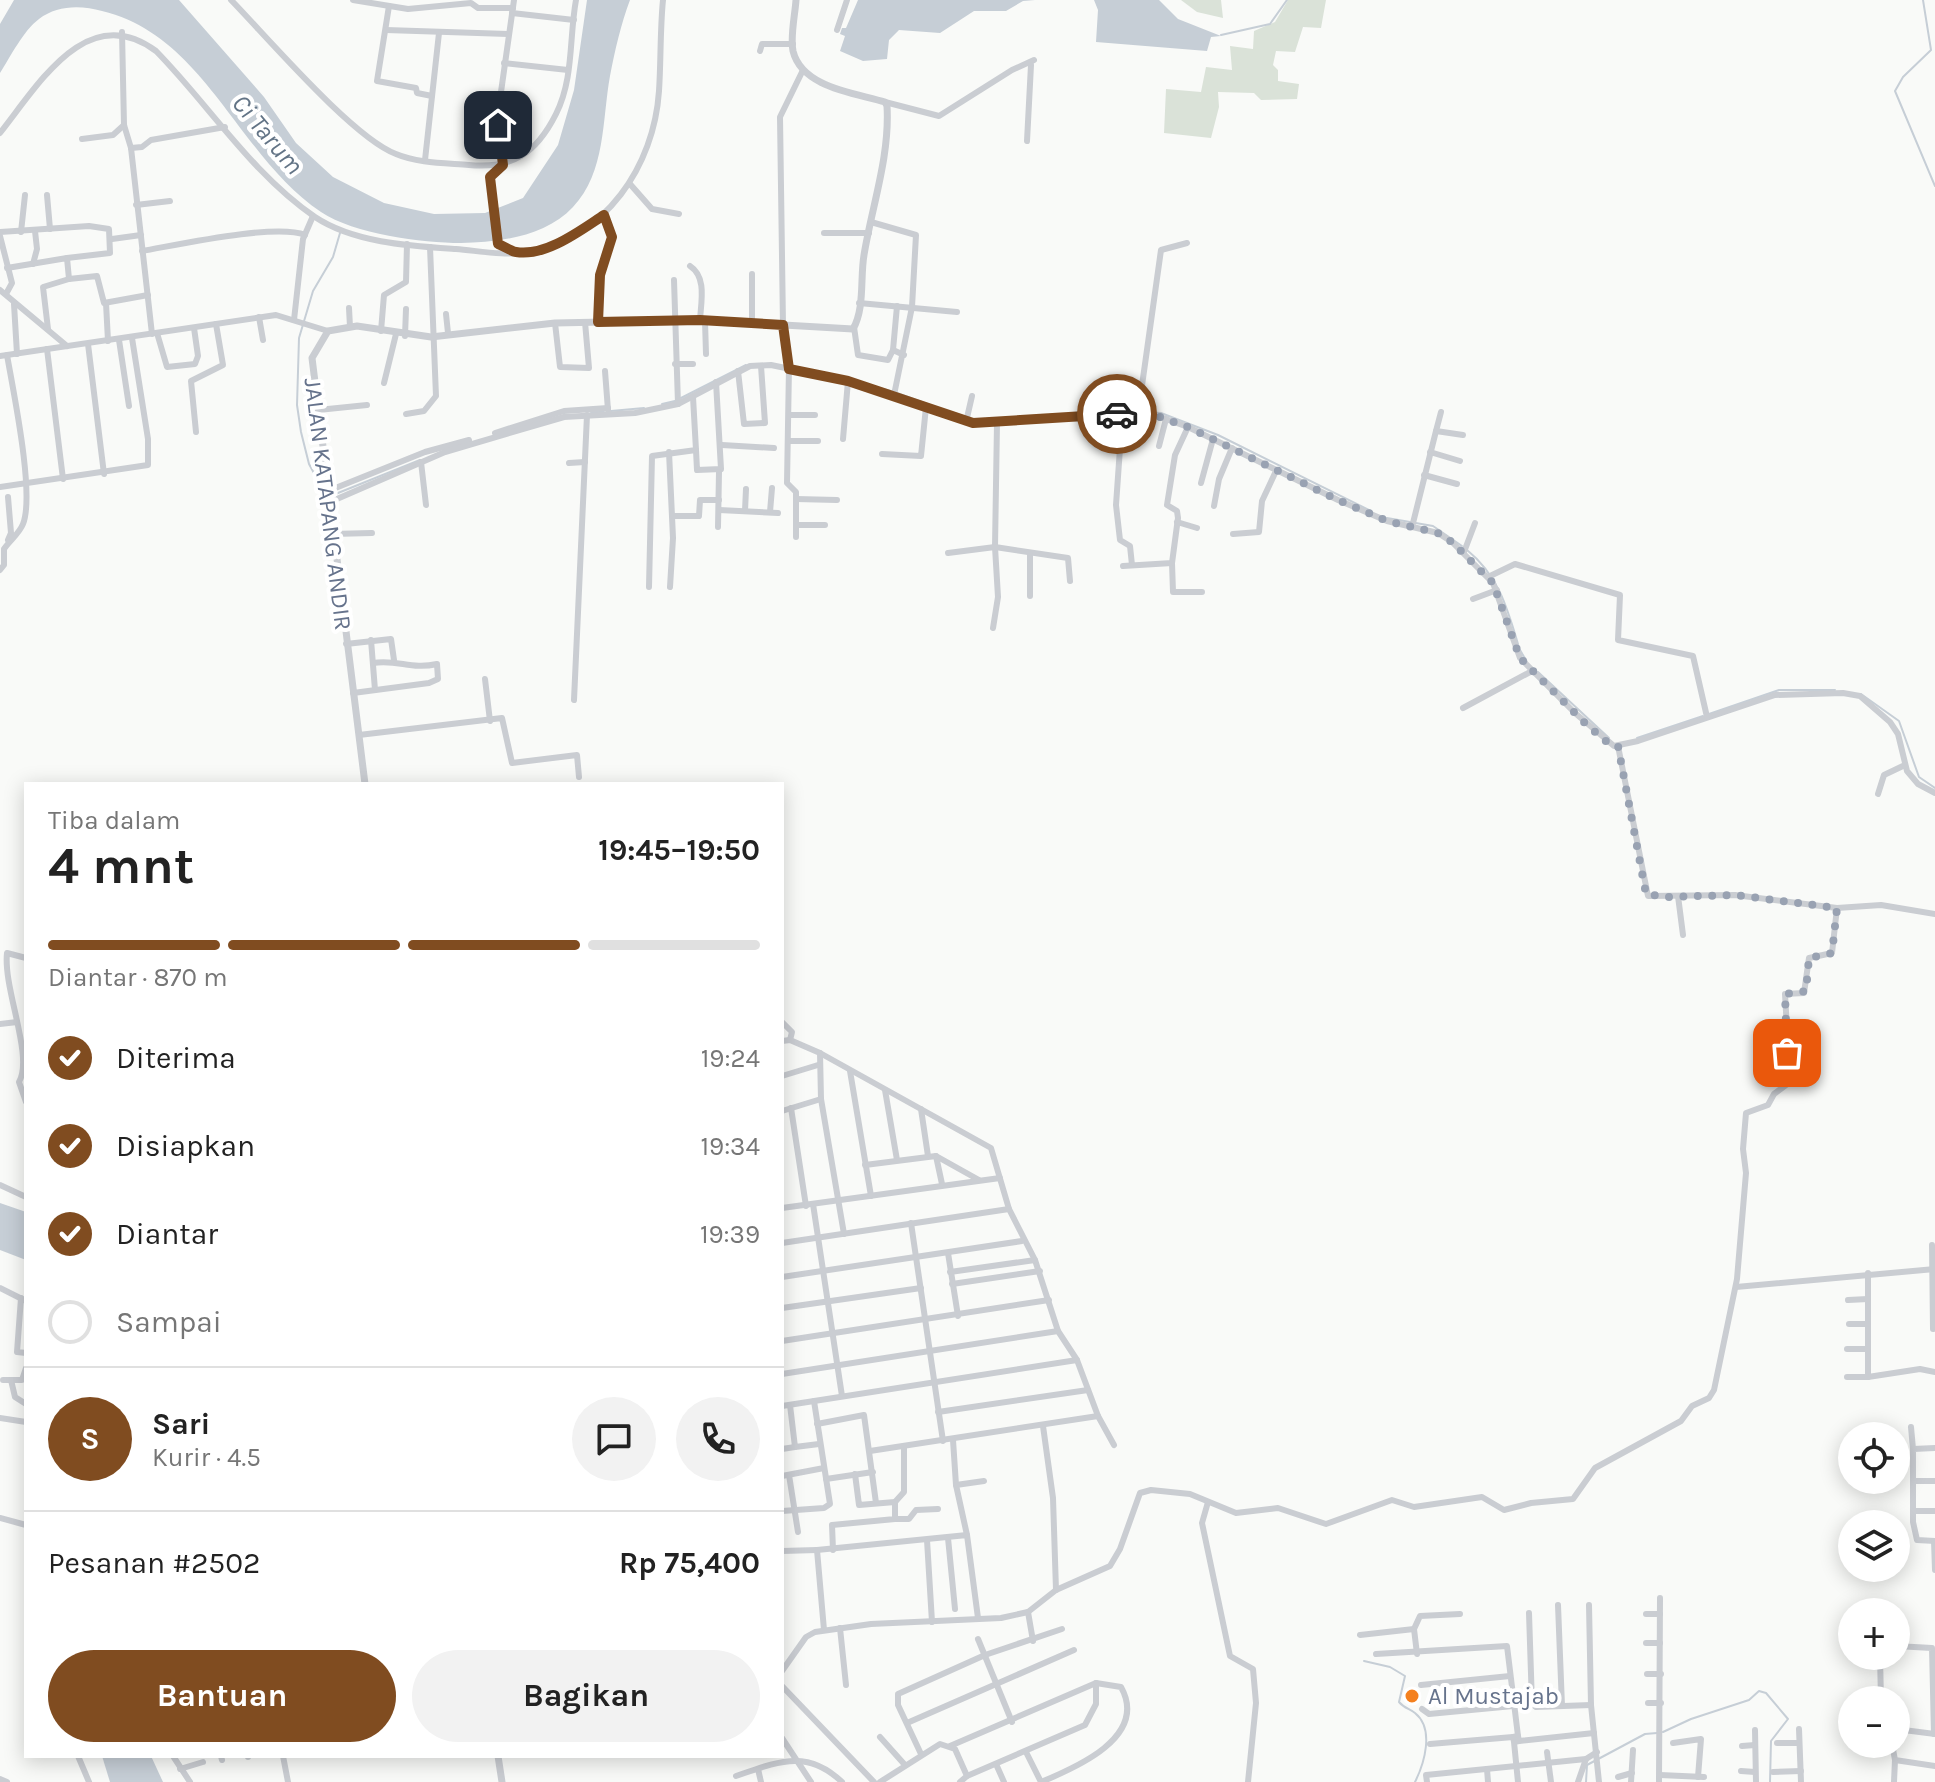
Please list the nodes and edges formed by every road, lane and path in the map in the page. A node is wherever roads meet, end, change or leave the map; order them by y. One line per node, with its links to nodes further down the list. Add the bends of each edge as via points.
1 (231, 0): 29 (street, via 358,129 396,154)
2 (353, 0): 8 (street)
3 (576, 0): 10 (street)
4 (663, 0): 33 (street, via 659,94 646,153)
5 (796, 0): 16 (street)
6 (847, 0): 12 (street)
7 (424, 3): 8 (street, via 408,9); 9 (street)
8 (389, 6): 11 (street)
9 (513, 7): 10 (street); 15 (street)
10 (574, 20): 19 (street)
11 (386, 30): 14 (street); 21 (street, via 377,81)
12 (837, 30)
13 (122, 32): 23 (street); 24 (street, via 156,51); 25 (street, via 93,34 75,46)
14 (439, 33): 15 (street); 21 (street)
15 (508, 34): 18 (street)
16 (793, 44): 17 (street, via 762,44); 20 (street)
17 (760, 51)
18 (504, 63): 19 (street); 30 (street, via 498,125)
19 (568, 70): 30 (street, via 565,91 546,131 525,154)
20 (803, 70): 22 (street, via 834,87); 85 (street, via 780,117)
21 (432, 96): 29 (street)
22 (885, 102): 27 (street, via 939,116 1032,62); 41 (street, via 883,162)
23 (124, 125): 26 (street, via 113,135); 28 (street)
24 (225, 127): 28 (street); 40 (street, via 274,183)
25 (0, 133)
26 (82, 139)
27 (1027, 141)
28 (131, 148): 37 (street)
29 (425, 160): 31 (street)
30 (502, 165): 31 (street); 32 (street)
31 (476, 166): 32 (street)
32 (490, 177): 53 (street)
33 (630, 184): 38 (street, via 652,209); 39 (street)
34 (25, 195): 44 (street)
35 (47, 195): 42 (street)
36 (170, 201): 37 (street)
37 (136, 205): 48 (street)
38 (679, 214)
39 (604, 215): 56 (street, via 559,242); 80 (street, via 612,237 600,275)
40 (313, 216): 49 (street); 52 (street, via 341,229)
41 (871, 222): 46 (street); 71 (street, via 916,235)
42 (50, 229): 43 (street); 50 (street, via 109,229)
43 (35, 231): 44 (street); 59 (street)
44 (21, 232): 47 (street)
45 (824, 233): 46 (street)
46 (869, 233): 68 (street)
47 (0, 234): 61 (street)
48 (141, 235): 50 (street); 55 (street)
49 (305, 235): 55 (street, via 269,233); 77 (street)
50 (112, 239): 58 (street, via 110,253)
51 (1187, 243): 127 (street, via 1161,250)
52 (407, 244): 54 (street); 91 (street, via 406,282 384,295)
53 (498, 244): 56 (street); 57 (street)
54 (430, 247): 57 (street); 95 (street)
55 (142, 251): 66 (street)
56 (513, 252): 57 (street)
57 (485, 253)
58 (67, 258): 59 (street); 63 (street)
59 (33, 264): 61 (street)
60 (690, 266): 78 (street, via 701,287)
61 (7, 268): 65 (street, via 12,283)
62 (752, 274): 81 (street)
63 (69, 279): 67 (street, via 97,276); 89 (street, via 44,286)
64 (674, 280): 83 (street)
65 (3, 292): 69 (street)
66 (148, 295): 67 (street); 93 (street)
67 (106, 303): 99 (street)
68 (859, 303): 70 (street); 87 (street)
69 (14, 304): 89 (street); 104 (street)
70 (897, 306): 71 (street); 103 (street)
71 (912, 307): 74 (street); 106 (street)
72 (349, 308): 86 (street)
73 (406, 309): 94 (street)
74 (957, 312)
75 (446, 314): 92 (street)
76 (259, 317): 77 (street); 84 (street); 98 (street)
77 (294, 320): 90 (street)
78 (702, 321): 81 (street); 83 (street); 105 (street)
79 (585, 322): 80 (street); 82 (street); 82 (street, via 589,368 583,369 560,367)
80 (598, 322): 83 (street)
81 (752, 322): 85 (street)
82 (555, 323): 92 (street)
83 (673, 323): 108 (street)
84 (216, 324): 88 (street); 137 (street, via 223,365 191,381)
85 (783, 325): 87 (street); 110 (street)
86 (350, 327): 90 (street); 91 (street)
87 (854, 327): 103 (street, via 858,355 888,360)
88 (194, 328): 93 (street); 93 (street, via 195,364 167,367)
89 (48, 329): 101 (street)
90 (328, 331): 124 (street, JALAN KATAPANG ANDIR, via 311,361)
91 (381, 331): 94 (street)
92 (448, 333): 95 (street)
93 (155, 334): 96 (street)
94 (401, 335): 95 (street); 116 (street)
95 (431, 337): 128 (street, via 436,396 424,411)
96 (132, 338): 97 (street); 159 (street, via 148,463)
97 (119, 340): 99 (street); 122 (street)
98 (263, 340)
99 (108, 341): 100 (street)
100 (88, 344): 101 (street); 159 (street)
101 (67, 346): 102 (street)
102 (47, 349): 104 (street); 161 (street)
103 (893, 350): 106 (street)
104 (17, 354): 107 (street)
105 (706, 354)
106 (904, 355): 117 (street)
107 (3, 356): 162 (street)
108 (675, 364): 109 (street); 120 (street)
109 (693, 364)
110 (789, 365): 111 (street); 114 (street); 130 (street)
111 (761, 366): 113 (street); 113 (street, via 765,423 744,424)
112 (605, 371): 125 (street)
113 (738, 371): 115 (street)
114 (848, 381): 117 (street); 139 (street)
115 (716, 382): 119 (street); 143 (street)
116 (384, 383)
117 (895, 393): 123 (street)
118 (972, 396): 133 (street)
119 (693, 397): 120 (street); 147 (street)
120 (678, 402): 125 (street)
121 (367, 405): 124 (street)
122 (129, 406)
123 (926, 407): 133 (street); 151 (street)
124 (318, 410): 169 (street, JALAN KATAPANG ANDIR)
125 (608, 411): 129 (street); 169 (street, via 553,414 425,452)
126 (1441, 412): 136 (street)
127 (1137, 413): 132 (street); 134 (street); 197 (street, via 1132,431 1121,434 1116,505 1120,540 1130,546)
128 (406, 414)
129 (587, 415): 154 (street, via 564,417); 155 (street)
130 (789, 415): 131 (street); 141 (street)
131 (815, 415)
132 (1166, 419): 135 (street); 144 (street)
133 (966, 420): 134 (street)
134 (997, 423): 192 (street)
135 (1188, 427): 140 (street); 179 (street, via 1175,455 1167,505 1177,511)
136 (1436, 431): 138 (street); 149 (street)
137 (196, 432)
138 (1463, 435)
139 (843, 439)
140 (1213, 439): 146 (street); 163 (street)
141 (789, 441): 142 (street); 170 (street, via 787,483)
142 (818, 441)
143 (722, 445): 145 (street); 158 (street)
144 (1159, 446)
145 (774, 448)
146 (1232, 448): 157 (street); 174 (street)
147 (696, 450): 148 (street); 158 (street, via 697,470)
148 (669, 452): 177 (street); 202 (street, via 651,458)
149 (1430, 452): 153 (street); 160 (street)
150 (882, 454): 151 (street)
151 (921, 456): 152 (street)
152 (932, 457)
153 (1460, 461)
154 (421, 462): 169 (street); 173 (street)
155 (585, 462): 156 (street); 217 (street)
156 (569, 463)
157 (1276, 471): 182 (street, via 1387,521); 189 (street, via 1262,501 1259,532)
158 (719, 472): 171 (street)
159 (104, 474): 161 (street)
160 (1424, 475): 164 (street); 182 (street)
161 (63, 479): 162 (street)
162 (25, 483): 165 (street); 191 (street, via 25,520)
163 (1201, 483)
164 (1457, 484)
165 (4, 487): 168 (street)
166 (772, 488): 176 (street, via 774,513)
167 (746, 489): 176 (street)
168 (4, 497): 178 (street)
169 (329, 497): 188 (street, JALAN KATAPANG ANDIR)
170 (796, 499): 172 (street); 183 (street)
171 (719, 500): 175 (street); 177 (street, via 700,500 699,516)
172 (837, 500)
173 (426, 505)
174 (1214, 506)
175 (719, 510): 176 (street); 185 (street)
176 (745, 511)
177 (673, 516): 203 (street)
178 (11, 522): 181 (street); 191 (street)
179 (1177, 522): 186 (street); 196 (street)
180 (1475, 523): 193 (street)
181 (0, 524)
182 (1413, 524): 193 (street)
183 (797, 525): 184 (street); 190 (street)
184 (825, 525)
185 (718, 527)
186 (1197, 528)
187 (372, 533): 188 (street)
188 (332, 534): 210 (street, JALAN KATAPANG ANDIR)
189 (1233, 534)
190 (796, 537)
191 (6, 545): 199 (street)
192 (995, 547): 194 (street); 195 (street); 208 (street, via 998,597)
193 (1465, 550): 200 (street)
194 (948, 553)
195 (1030, 554): 201 (street, via 1068,558); 206 (street)
196 (1172, 563): 197 (street); 205 (street, via 1174,593)
197 (1132, 565): 198 (street)
198 (1123, 566)
199 (0, 570)
200 (1491, 576): 204 (street); 219 (street, via 1515,564 1620,595 1618,640 1693,656)
201 (1070, 581)
202 (649, 587)
203 (670, 587)
204 (1497, 590): 207 (street); 213 (street, via 1514,647)
205 (1202, 592)
206 (1030, 596)
207 (1473, 599)
208 (993, 628)
209 (371, 640): 210 (street); 211 (street, via 391,639); 212 (street)
210 (346, 644): 216 (street, JALAN KATAPANG ANDIR)
211 (394, 660): 212 (street); 215 (street, via 416,669 437,664 438,679)
212 (373, 663): 215 (street)
213 (1532, 671): 218 (street); 222 (street, via 1586,724)
214 (485, 679): 220 (street)
215 (375, 690): 216 (street)
216 (352, 694): 221 (street, JALAN KATAPANG ANDIR)
217 (574, 700)
218 (1463, 708)
219 (1706, 715): 222 (street); 223 (street, via 1775,695 1860,696 1898,734)
220 (490, 721): 221 (street); 224 (street, via 502,718 512,763 577,755)
221 (359, 735): 225 (street, JALAN KATAPANG ANDIR)
222 (1618, 746): 228 (street, via 1646,894)
223 (1905, 765): 226 (street, via 1918,784); 227 (street, via 1884,775)
224 (579, 777)
225 (365, 782)
226 (1935, 793)
227 (1878, 794)
228 (1678, 896): 229 (street, via 1735,895); 231 (street)
229 (1837, 908): 230 (street, via 1881,905); 280 (street, via 1832,953 1809,958 1806,991 1785,994 1790,1082 1768,1105 1746,1113)
230 (1935, 914)
231 (1683, 935)
232 (24, 957): 233 (street, via 7,953)
233 (3, 980): 234 (street)
234 (17, 1022): 235 (street); 239 (street)
235 (0, 1024)
236 (784, 1024): 237 (street, via 792,1032)
237 (790, 1040): 238 (street); 240 (street)
238 (784, 1041)
239 (24, 1044)
240 (820, 1053): 241 (street); 242 (street)
241 (818, 1065): 244 (street); 247 (street)
242 (850, 1071): 245 (street); 253 (street)
243 (24, 1074): 246 (street, via 19,1082)
244 (784, 1075)
245 (885, 1090): 249 (street); 252 (street)
246 (24, 1096)
247 (821, 1099): 248 (street); 260 (street)
248 (791, 1108): 250 (street); 261 (street)
249 (921, 1109): 251 (street); 254 (street, via 990,1147)
250 (784, 1110)
251 (932, 1156): 252 (street); 255 (street); 256 (street)
252 (897, 1160): 253 (street)
253 (865, 1165): 259 (street)
254 (1000, 1178): 255 (street); 263 (street)
255 (979, 1180): 256 (street)
256 (942, 1184): 259 (street)
257 (0, 1185): 258 (street)
258 (24, 1196)
259 (871, 1196): 260 (street)
260 (839, 1202): 261 (street); 265 (street)
261 (810, 1205): 262 (street); 266 (street)
262 (784, 1208)
263 (1009, 1209): 264 (street); 267 (street)
264 (911, 1223): 265 (street); 271 (street)
265 (844, 1234): 266 (street)
266 (817, 1239): 268 (street); 273 (street)
267 (1022, 1241): 270 (street); 272 (street)
268 (784, 1243)
269 (1932, 1245): 274 (street)
270 (948, 1253): 271 (street); 276 (street)
271 (915, 1257): 273 (street); 282 (street)
272 (1035, 1260): 275 (street); 276 (street)
273 (822, 1270): 278 (street); 287 (street)
274 (1933, 1270): 277 (street); 293 (street)
275 (1040, 1271): 279 (street); 285 (street)
276 (950, 1272): 279 (street)
277 (1868, 1273): 280 (street); 284 (street)
278 (784, 1277)
279 (952, 1284): 289 (street)
280 (1736, 1287): 344 (street, via 1712,1395 1692,1406 1681,1421 1595,1468 1573,1499 1504,1510 1482,1497 1414,1507 1392,1500 1326,1524 1286,1510 1236,1513)
281 (0, 1288): 283 (street)
282 (921, 1288): 287 (street); 290 (street)
283 (23, 1299): 300 (street, via 17,1352)
284 (1868, 1299): 286 (street); 292 (street)
285 (1049, 1300): 289 (street); 294 (street)
286 (1848, 1300)
287 (827, 1302): 288 (street); 295 (street)
288 (784, 1308)
289 (958, 1316): 290 (street)
290 (925, 1320): 295 (street); 299 (street)
291 (1849, 1324): 292 (street)
292 (1868, 1324): 298 (street)
293 (1933, 1329)
294 (1058, 1331): 299 (street); 301 (street)
295 (833, 1334): 296 (street); 302 (street)
296 (784, 1341)
297 (1847, 1349): 298 (street)
298 (1867, 1349): 307 (street)
299 (930, 1352): 302 (street); 310 (street)
300 (24, 1353)
301 (1077, 1360): 310 (street); 311 (street)
302 (837, 1366): 305 (street); 312 (street)
303 (1935, 1372): 307 (street, via 1920,1369)
304 (24, 1374): 309 (street, via 22,1380)
305 (784, 1374)
306 (1847, 1377): 307 (street)
307 (1868, 1377)
308 (3, 1380): 309 (street)
309 (11, 1380): 314 (street, via 15,1397)
310 (933, 1382): 312 (street); 316 (street)
311 (1088, 1390): 316 (street); 317 (street)
312 (842, 1396): 313 (street)
313 (814, 1401): 315 (street); 320 (street)
314 (24, 1403)
315 (786, 1405): 328 (street)
316 (938, 1412): 324 (street)
317 (1098, 1416): 321 (street); 326 (street)
318 (0, 1418): 319 (street)
319 (24, 1422)
320 (817, 1424): 325 (street); 332 (street, via 864,1415)
321 (1043, 1426): 323 (street); 362 (street, via 1053,1498)
322 (1911, 1427): 331 (street)
323 (953, 1440): 324 (street); 341 (street)
324 (943, 1441): 327 (street)
325 (819, 1444): 328 (street); 333 (street)
326 (1114, 1445)
327 (904, 1446): 332 (street); 342 (street, via 904,1492)
328 (795, 1447): 330 (street)
329 (1935, 1448): 331 (street)
330 (784, 1449)
331 (1913, 1449): 339 (street)
332 (870, 1451): 334 (street)
333 (824, 1468): 336 (street); 337 (street)
334 (873, 1472): 335 (street); 343 (street)
335 (855, 1474): 337 (street); 343 (street, via 859,1505)
336 (786, 1475): 345 (street)
337 (826, 1479): 345 (street, via 830,1506)
338 (984, 1481): 341 (street)
339 (1914, 1481): 340 (street); 348 (street)
340 (1935, 1481)
341 (956, 1485): 354 (street)
342 (895, 1502): 343 (street); 351 (street)
343 (876, 1503)
344 (1206, 1507): 362 (street, via 1190,1494 1140,1493 1110,1566); 465 (street, via 1204,1535 1230,1656 1253,1669 1256,1703)
345 (794, 1509): 347 (street); 353 (street)
346 (938, 1509): 351 (street, via 916,1510 909,1519)
347 (784, 1511)
348 (1913, 1511): 349 (street); 357 (street, via 1914,1537)
349 (1935, 1511)
350 (0, 1518): 352 (street)
351 (895, 1519): 359 (street, via 833,1524)
352 (24, 1524)
353 (798, 1532)
354 (967, 1535): 355 (street); 372 (street)
355 (948, 1538): 356 (street); 366 (street)
356 (927, 1540): 359 (street); 373 (street)
357 (1935, 1541): 361 (street)
358 (817, 1550): 359 (street); 360 (street); 377 (street)
359 (833, 1550)
360 (784, 1551)
361 (1935, 1570)
362 (1056, 1590): 367 (street)
363 (1660, 1598): 371 (street)
364 (1558, 1605): 401 (street)
365 (1589, 1605): 399 (street)
366 (955, 1609)
367 (1028, 1612): 372 (street); 380 (street)
368 (1529, 1613): 401 (street, via 1532,1704)
369 (1460, 1614): 376 (street, via 1420,1616)
370 (1646, 1614): 371 (street)
371 (1660, 1614): 382 (street)
372 (978, 1618): 373 (street)
373 (932, 1622): 374 (street)
374 (840, 1628): 377 (street); 394 (street)
375 (1062, 1629): 380 (street)
376 (1414, 1629): 378 (street); 386 (street)
377 (824, 1630): 388 (street, via 806,1637)
378 (1360, 1635)
379 (978, 1639): 387 (street)
380 (1033, 1641): 387 (street)
381 (1646, 1643): 382 (street)
382 (1660, 1643): 390 (street)
383 (1910, 1647): 409 (street, via 1932,1648)
384 (1074, 1650): 393 (street)
385 (1376, 1654): 386 (street)
386 (1417, 1654): 391 (street, via 1507,1646)
387 (985, 1655): 393 (street); 404 (street, via 900,1692 898,1705)
388 (784, 1668)
389 (1647, 1674): 390 (street)
390 (1661, 1674): 398 (street)
391 (1510, 1676): 395 (street); 400 (street)
392 (1096, 1683): 403 (street); 421 (street, via 1096,1704 1085,1725); 464 (street, via 1124,1690 1120,1731 1109,1747)
393 (997, 1684): 403 (street); 404 (street)
394 (846, 1685)
395 (1421, 1685)
396 (784, 1688): 461 (street)
397 (1648, 1703): 398 (street)
398 (1661, 1703): 452 (street)
399 (1591, 1705): 401 (street); 408 (street)
400 (1513, 1706): 402 (street, via 1429,1714); 411 (street)
401 (1562, 1706)
402 (1422, 1709)
403 (1012, 1722): 418 (street)
404 (907, 1723): 423 (street)
405 (1799, 1729): 415 (street)
406 (1755, 1730): 417 (street)
407 (1910, 1731): 409 (street)
408 (1594, 1733): 411 (street); 424 (street)
409 (1934, 1734)
410 (880, 1737): 435 (street)
411 (1516, 1739): 416 (street); 437 (street)
412 (784, 1741): 429 (street)
413 (1673, 1743): 452 (street, via 1701,1739 1701,1777)
414 (1777, 1743): 415 (street)
415 (1799, 1743): 442 (street)
416 (1430, 1744)
417 (1755, 1745): 419 (street); 444 (street)
418 (950, 1746): 423 (street, via 940,1744); 448 (street)
419 (1742, 1746)
420 (1633, 1750): 446 (street)
421 (1026, 1752): 434 (street); 464 (street)
422 (1547, 1752): 433 (street)
423 (921, 1754): 435 (street)
424 (1597, 1757): 430 (street); 471 (street)
425 (79, 1758): 454 (street)
426 (174, 1758): 438 (street)
427 (283, 1758): 456 (street)
428 (498, 1758): 457 (street)
429 (796, 1758): 439 (street); 459 (street); 460 (street)
430 (1586, 1759): 433 (street); 470 (street)
431 (1895, 1760): 436 (street); 475 (street)
432 (203, 1762): 438 (street)
433 (1548, 1763): 437 (street); 469 (street)
434 (996, 1764): 448 (street); 463 (street)
435 (905, 1765): 461 (street)
436 (1935, 1766)
437 (1516, 1767): 440 (street); 468 (street)
438 (180, 1769): 455 (street)
439 (758, 1769): 447 (street); 458 (street)
440 (1487, 1769): 443 (street); 467 (street)
441 (1741, 1771): 444 (street)
442 (1801, 1771): 445 (street); 474 (street)
443 (1456, 1772): 450 (street); 466 (street)
444 (1755, 1772): 473 (street)
445 (1773, 1772)
446 (1632, 1773): 449 (street); 472 (street)
447 (736, 1776)
448 (967, 1776): 462 (street)
449 (1618, 1777)
450 (1426, 1778)
451 (0, 1779): 453 (street)
452 (1660, 1779)
453 (7, 1782)
454 (89, 1782)
455 (190, 1782)
456 (288, 1782)
457 (502, 1782)
458 (761, 1782)
459 (811, 1782)
460 (842, 1782)
461 (877, 1782)
462 (960, 1782)
463 (1004, 1782)
464 (1041, 1782)
465 (1248, 1782)
466 (1457, 1782)
467 (1488, 1782)
468 (1518, 1782)
469 (1551, 1782)
470 (1578, 1782)
471 (1599, 1782)
472 (1631, 1782)
473 (1756, 1782)
474 (1801, 1782)
475 (1894, 1782)

